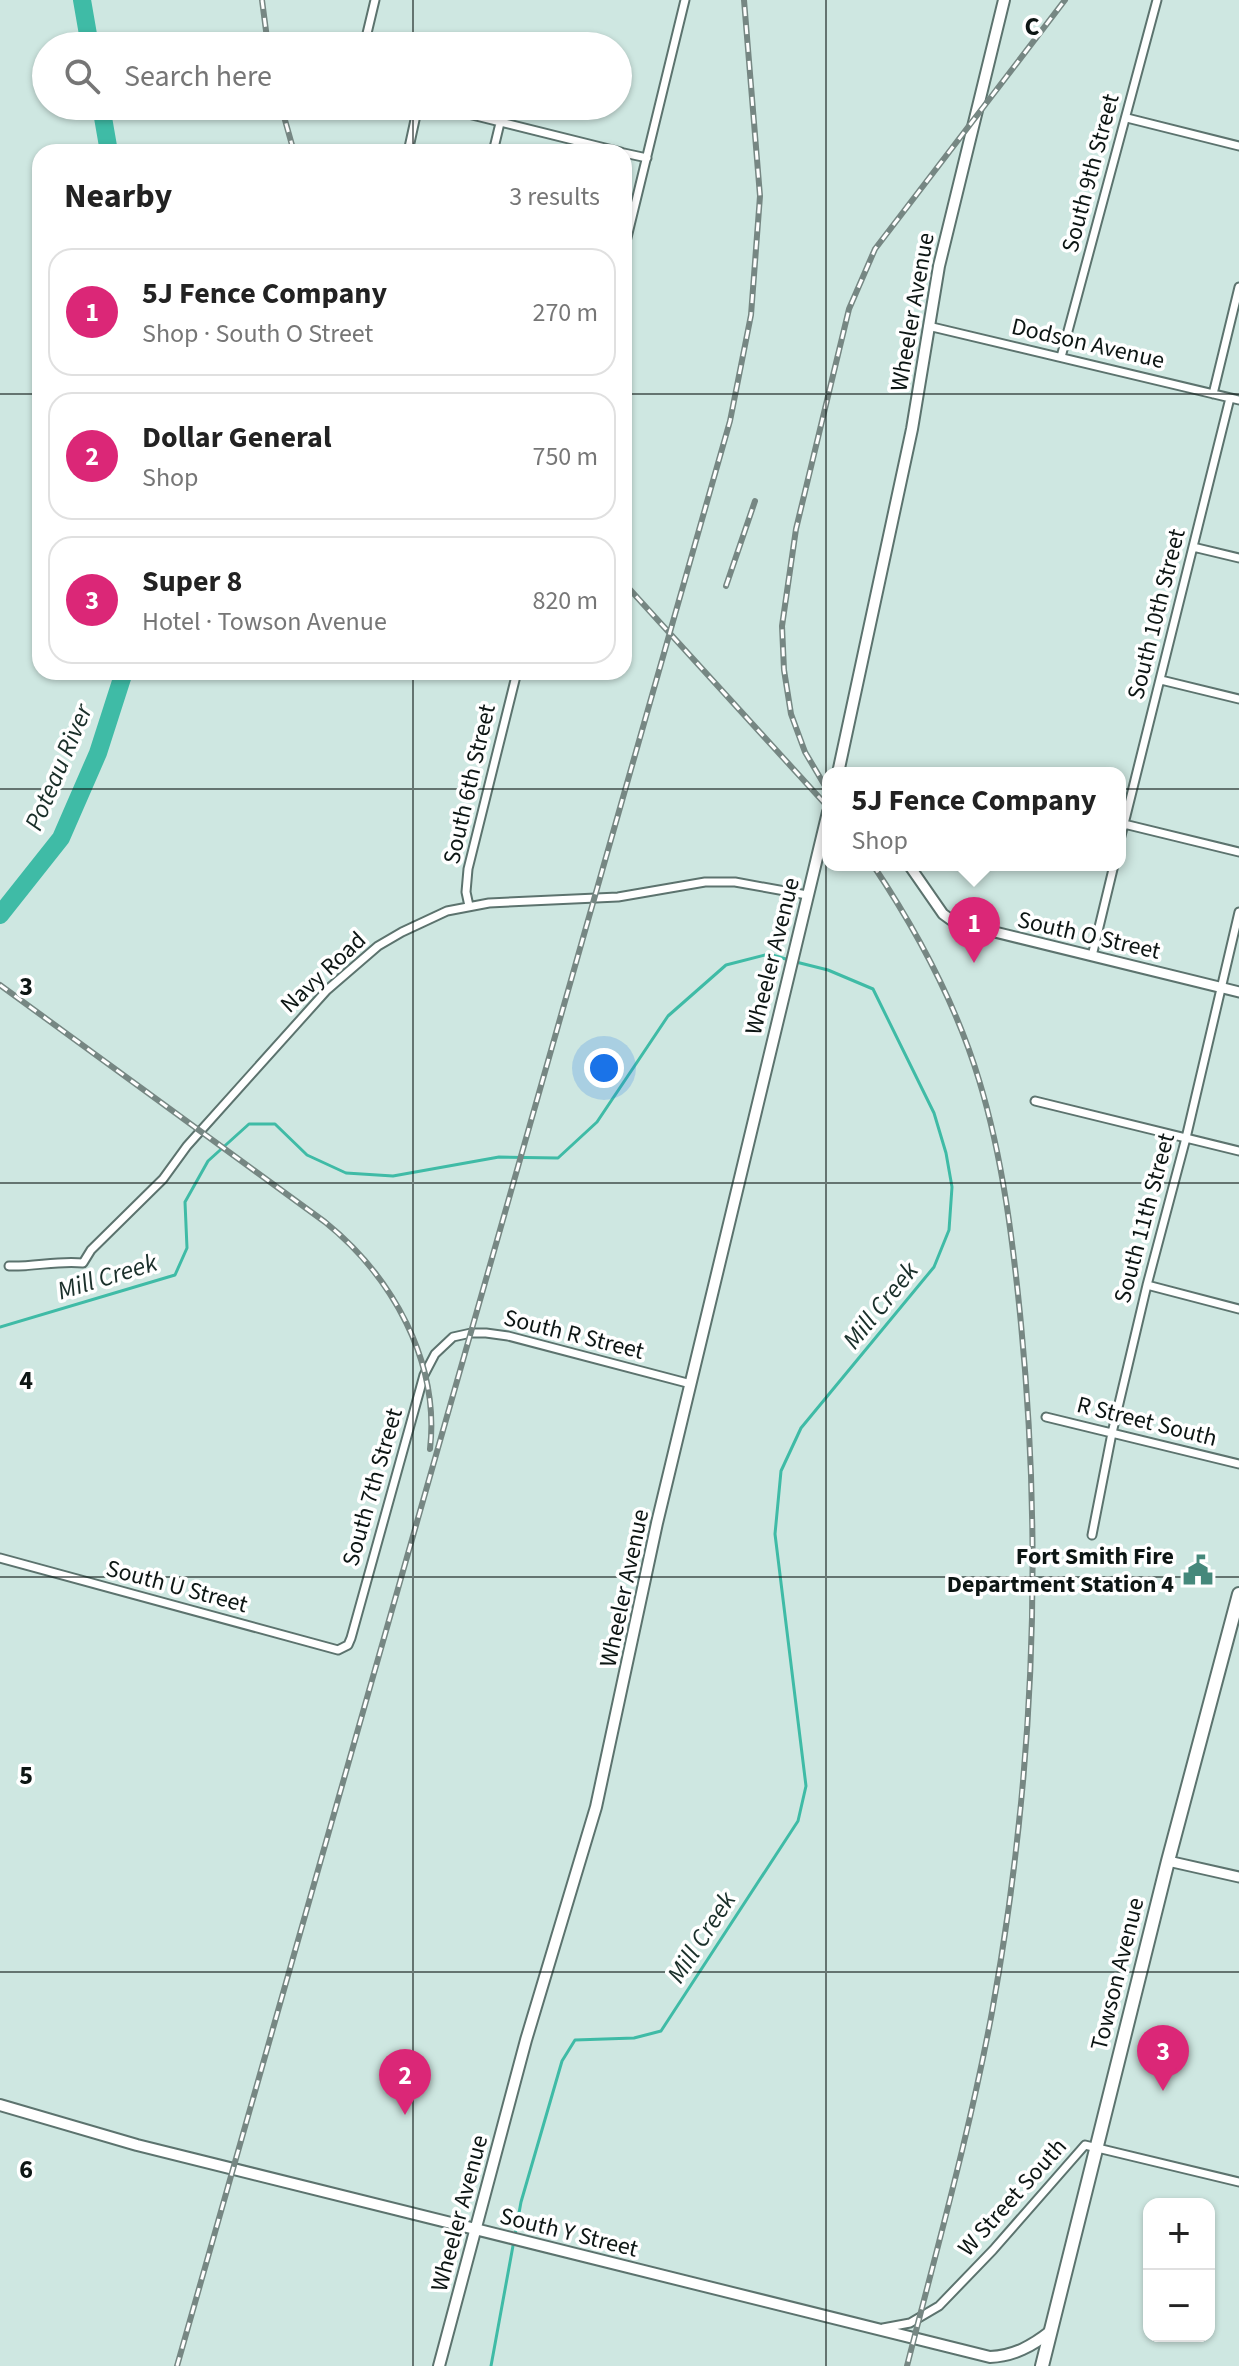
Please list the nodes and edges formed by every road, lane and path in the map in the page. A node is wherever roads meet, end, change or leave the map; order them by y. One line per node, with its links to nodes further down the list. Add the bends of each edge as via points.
1 (375, 0): 5 (street)
2 (685, 0): 15 (street)
3 (1004, 0): 18 (main road, Wheeler Avenue)
4 (1157, 0): 6 (street, South 9th Street)
5 (367, 32)
6 (1127, 118): 13 (street); 19 (street, South 9th Street)
7 (415, 120): 10 (street)
8 (489, 120): 9 (street)
9 (500, 123): 11 (street); 12 (street)
10 (410, 144)
11 (495, 144)
12 (589, 144)
13 (1239, 146)
14 (632, 154): 15 (street)
15 (647, 158): 16 (street)
16 (632, 218)
17 (1239, 287): 20 (street)
18 (928, 326): 19 (street, Dodson Avenue); 28 (main road, Wheeler Avenue)
19 (1061, 357): 20 (street, Dodson Avenue)
20 (1213, 394): 21 (street, Dodson Avenue)
21 (1230, 398): 22 (street, Dodson Avenue); 23 (street, South 10th Street)
22 (1239, 400)
23 (1193, 547): 24 (street); 26 (street, South 10th Street)
24 (1239, 558)
25 (515, 680): 36 (street, South 6th Street, via 468,869)
26 (1161, 680): 27 (street); 29 (street, South 10th Street)
27 (1239, 699)
28 (841, 767)
29 (1126, 816)
30 (1126, 824): 32 (street)
31 (822, 836): 35 (main road, Wheeler Avenue)
32 (1239, 852)
33 (913, 871): 38 (street, South O Street, via 954,922)
34 (1113, 871): 38 (street)
35 (807, 895): 36 (street, Navy Road, via 719,881 618,897); 48 (main road, Wheeler Avenue)
36 (469, 906): 44 (street, Navy Road, via 402,932 340,977 83,1263)
37 (1239, 912): 39 (street, South 11th Street)
38 (1092, 956): 39 (street, South O Street)
39 (1221, 987): 40 (street, South O Street); 42 (street, South 11th Street)
40 (1239, 992)
41 (1035, 1101): 42 (street)
42 (1186, 1138): 43 (street); 45 (street, South 11th Street)
43 (1239, 1151)
44 (9, 1266)
45 (1147, 1285): 46 (street); 50 (street, South 11th Street)
46 (1239, 1309)
47 (448, 1341): 48 (street, South R Street, via 461,1334 496,1334); 55 (street, South 7th Street, via 424,1375)
48 (691, 1384): 61 (main road, Wheeler Avenue, via 596,1807)
49 (1046, 1417): 50 (street, R Street South)
50 (1112, 1433): 51 (street, R Street South); 52 (street, South 11th Street)
51 (1239, 1464)
52 (1092, 1535)
53 (0, 1558): 55 (street, South U Street, via 331,1649)
54 (1239, 1594): 56 (main road, Towson Avenue)
55 (344, 1648)
56 (1168, 1861): 57 (street); 59 (main road, Towson Avenue)
57 (1239, 1877)
58 (0, 2105): 61 (main road, South Y Street, via 137,2145)
59 (1096, 2147): 60 (street, W Street South); 62 (street, W Street South, via 1085,2145 939,2306 910,2323); 63 (main road, Towson Avenue)
60 (1239, 2182)
61 (475, 2229): 62 (main road, South Y Street); 65 (main road, Wheeler Avenue)
62 (876, 2328): 64 (main road, South Y Street)
63 (1051, 2331): 64 (main road, via 1021,2350); 67 (main road, Towson Avenue)
64 (990, 2357): 66 (main road, South Y Street)
65 (439, 2366)
66 (1000, 2366)
67 (1042, 2366)

